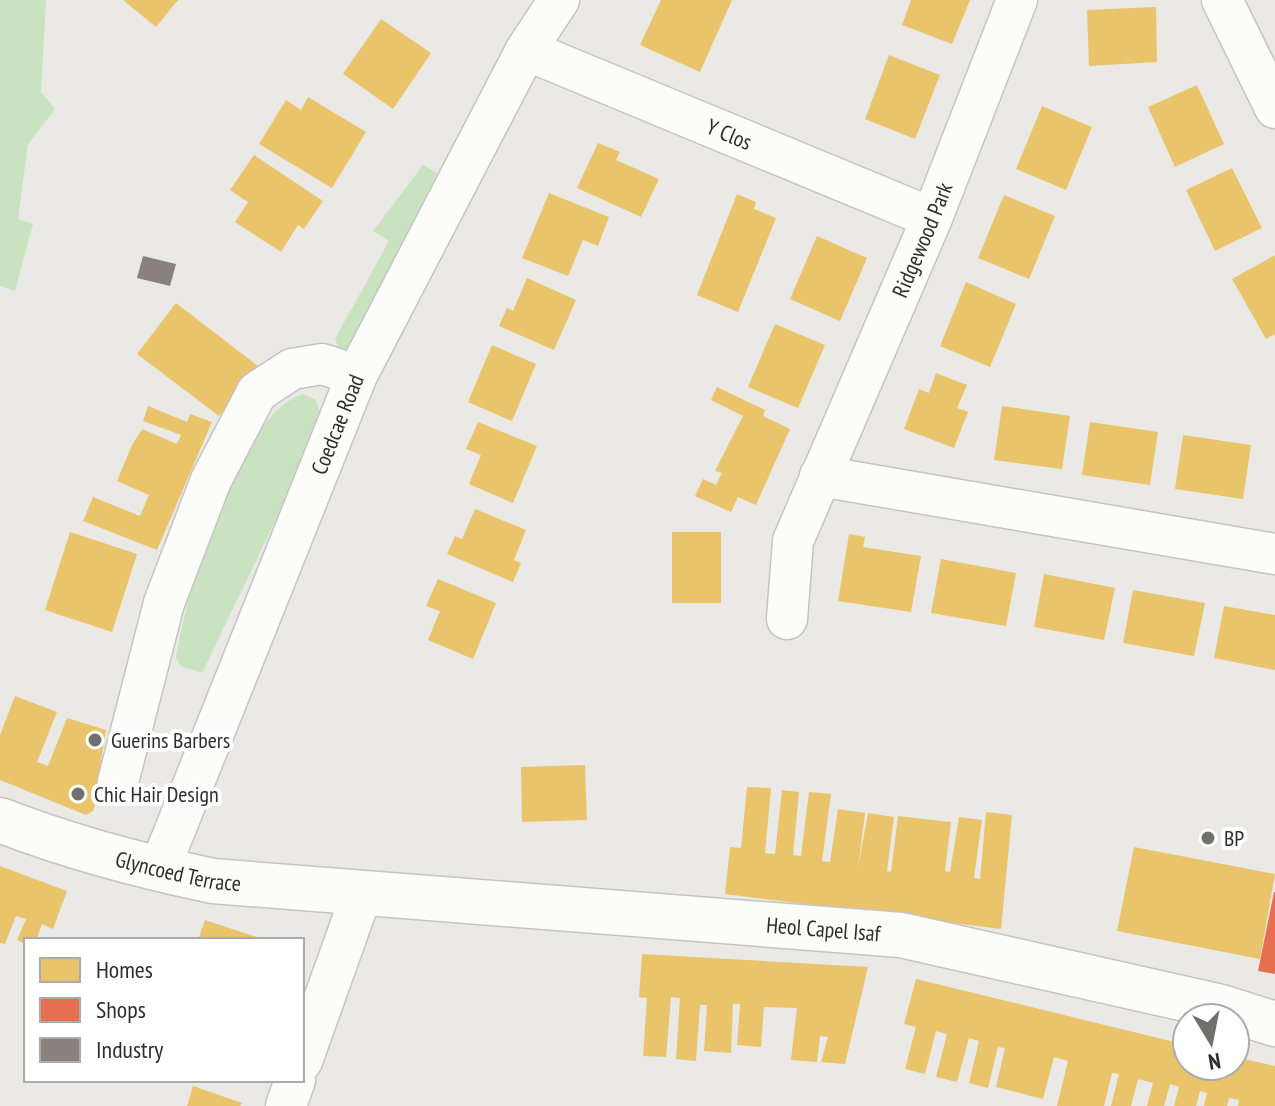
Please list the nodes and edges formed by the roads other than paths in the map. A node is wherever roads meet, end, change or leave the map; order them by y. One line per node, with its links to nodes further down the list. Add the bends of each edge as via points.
1 (559, 0): 4 (street, Coedcae Road)
2 (1017, 0): 6 (street, Ridgewood Park)
3 (1222, 0): 5 (street)
4 (526, 50): 6 (street, Y Clos); 7 (street, Coedcae Road)
5 (1275, 108)
6 (932, 218): 8 (street, Ridgewood Park)
7 (357, 375): 11 (street, via 322,364 292,369 257,392 211,480 164,603 163,668); 13 (street, Coedcae Road)
8 (820, 476): 9 (street); 10 (street, Ridgewood Park, via 793,541)
9 (1275, 554)
10 (787, 619)
11 (118, 782)
12 (0, 820): 13 (street, Glyncoed Terrace)
13 (159, 870): 14 (street, Glyncoed Terrace, via 213,881)
14 (362, 893): 15 (street, Heol Capel Isaf, via 901,935 1221,1007); 16 (street)
15 (1275, 1024)
16 (304, 1055)
17 (294, 1082): 18 (street)
18 (286, 1106)

